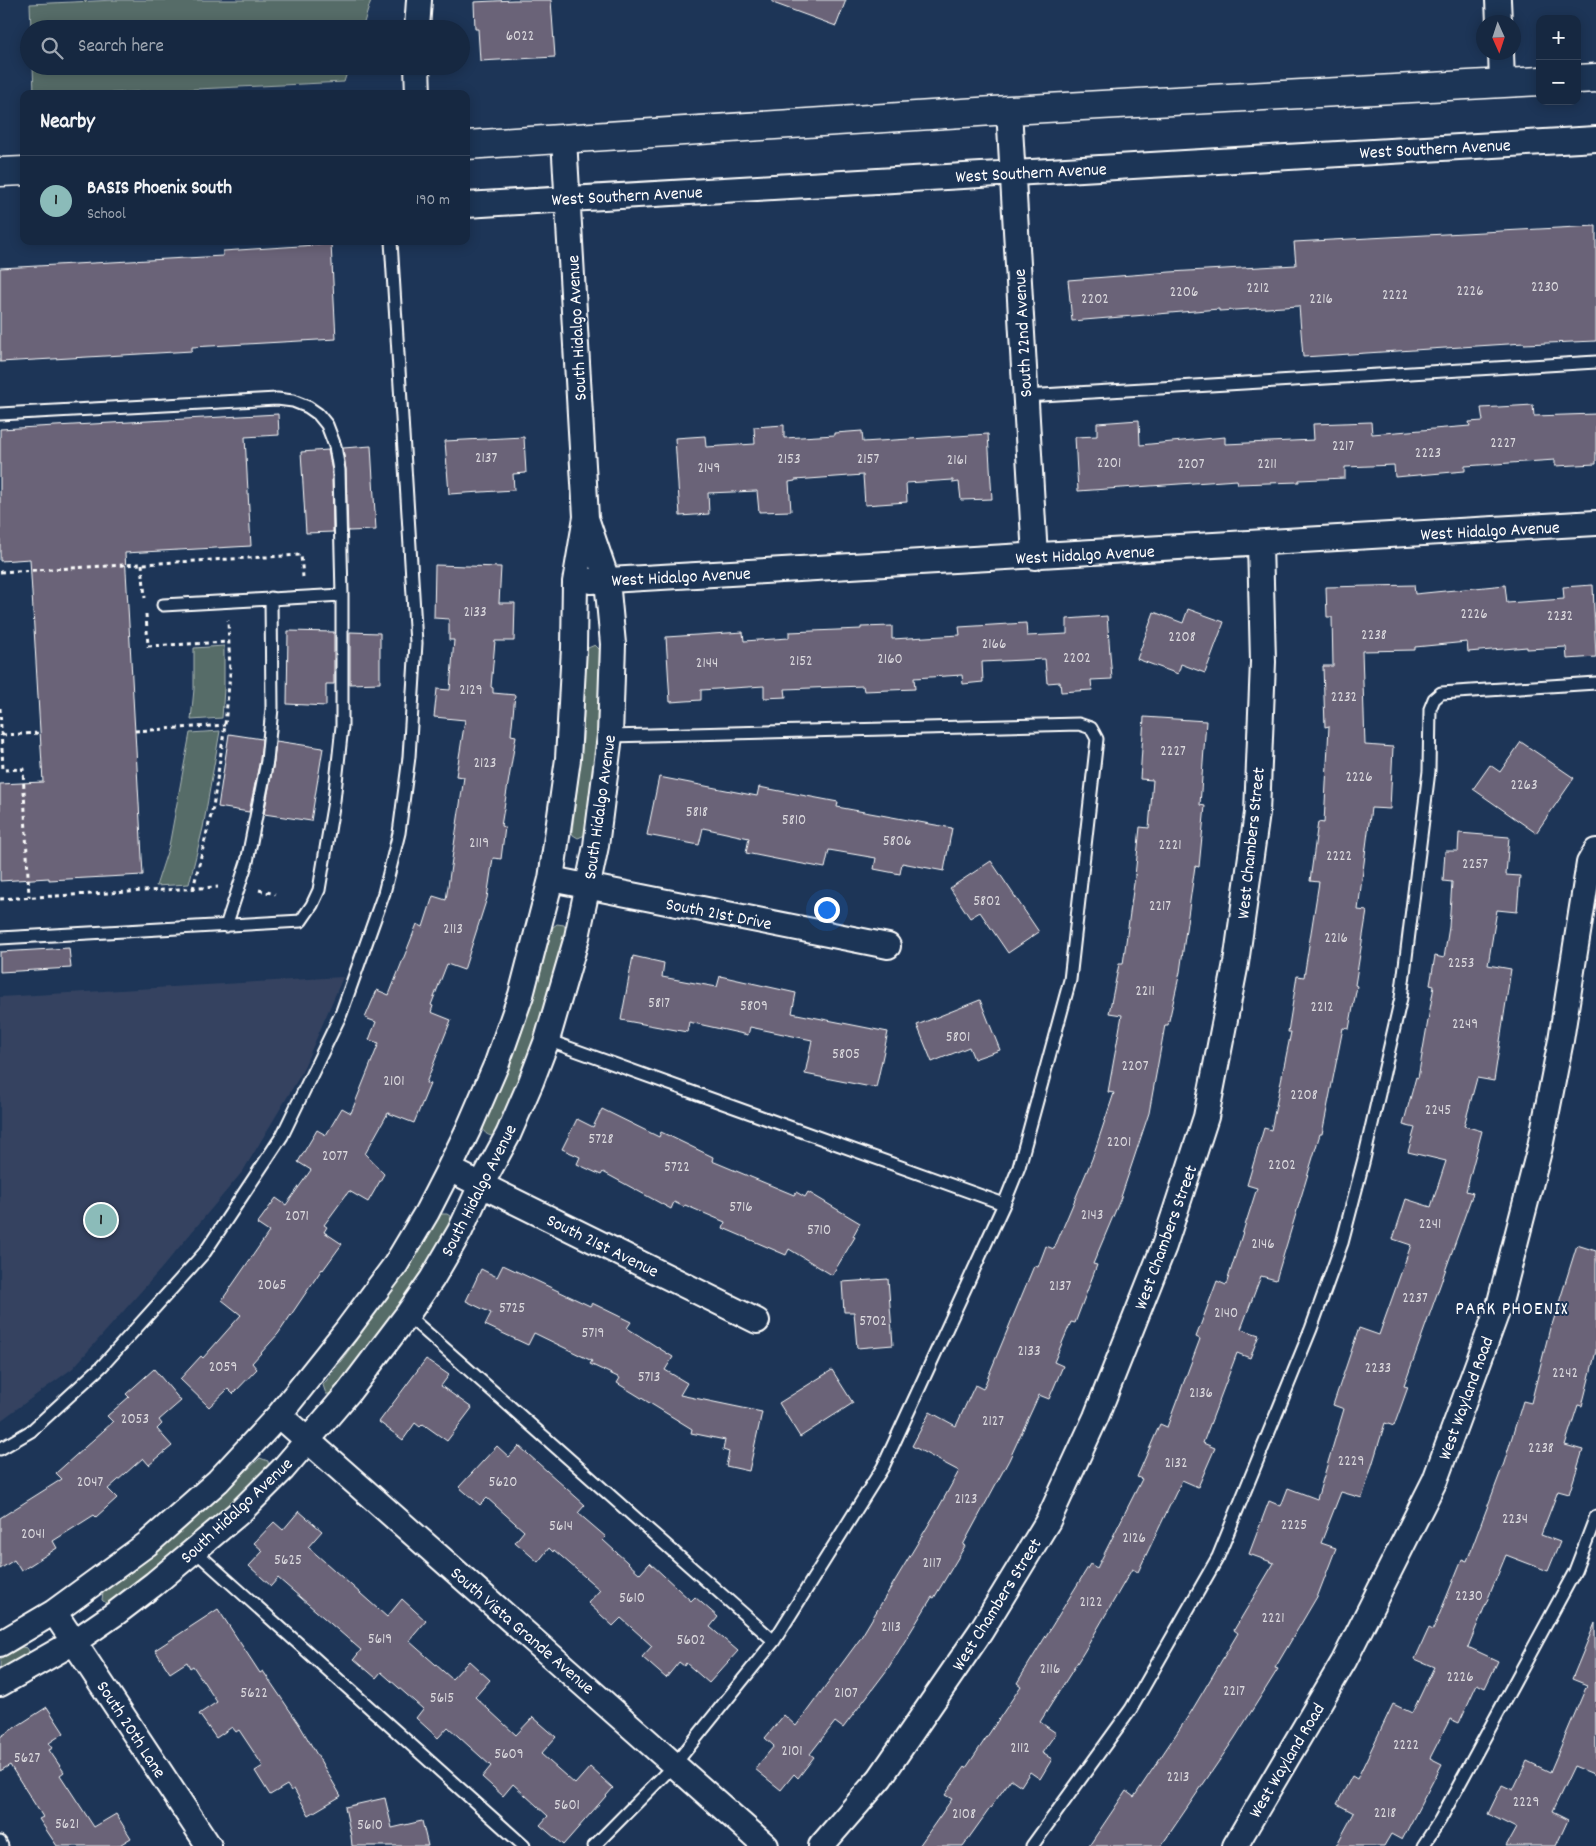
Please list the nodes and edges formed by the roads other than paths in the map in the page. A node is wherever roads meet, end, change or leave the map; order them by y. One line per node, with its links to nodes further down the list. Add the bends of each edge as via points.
1 (419, 0): 4 (street)
2 (1498, 0): 3 (street)
3 (1499, 15)
4 (418, 20)
5 (1501, 60): 10 (street)
6 (417, 75): 11 (street)
7 (1596, 78): 8 (main road)
8 (1581, 79)
9 (1536, 81): 10 (main road)
10 (1502, 83): 12 (main road)
11 (418, 90)
12 (1009, 110): 13 (main road); 18 (street, South 22nd Avenue)
13 (564, 139): 15 (main road); 19 (street, South Hidalgo Avenue)
14 (1596, 139): 18 (street, West Southern Avenue)
15 (470, 145)
16 (20, 171): 17 (main road)
17 (0, 172)
18 (1012, 173): 19 (street, West Southern Avenue); 23 (street, South 22nd Avenue)
19 (568, 199): 20 (street, West Southern Avenue); 25 (street, South Hidalgo Avenue)
20 (470, 205)
21 (391, 245): 50 (lane, via 416,642 409,757 399,833 384,894 341,1014 282,1136 205,1252 102,1366 31,1431)
22 (1596, 362): 23 (lane)
23 (1025, 396): 28 (street, South 22nd Avenue)
24 (0, 414): 31 (lane, via 277,399 308,407 327,424 338,462)
25 (586, 517): 29 (street, South Hidalgo Avenue); 30 (street, South Hidalgo Avenue)
26 (1596, 524): 27 (street, West Hidalgo Avenue)
27 (1260, 544): 28 (street, West Hidalgo Avenue); 65 (street, West Chambers Street, via 1263,662 1257,813 1236,963 1206,1117 1164,1246 1096,1417 1048,1521 982,1631 880,1778)
28 (1034, 557): 29 (street, West Hidalgo Avenue)
29 (607, 580): 30 (street, West Hidalgo Avenue); 35 (street, South Hidalgo Avenue, via 613,644)
30 (575, 582): 37 (street, South Hidalgo Avenue, via 568,759)
31 (342, 595): 32 (lane); 39 (lane, via 342,726 319,890 300,921)
32 (272, 598): 33 (lane); 39 (lane, via 272,708 268,761 247,862)
33 (162, 605)
34 (1596, 683): 66 (lane, via 1441,693 1434,699 1430,709 1429,771 1401,998 1342,1243 1311,1329 1218,1557 1131,1709)
35 (610, 736): 38 (street, South Hidalgo Avenue); 45 (lane, via 1079,724 1091,728 1097,739 1070,980 1019,1167)
36 (1596, 851): 67 (street, West Wayland Road, via 1589,863 1540,1148 1499,1306 1430,1488 1344,1661)
37 (551, 879): 38 (street, South 21st Drive); 43 (street, South Hidalgo Avenue, via 521,994 500,1054)
38 (588, 886): 41 (street, South 21st Drive); 42 (street, South Hidalgo Avenue)
39 (226, 926): 40 (lane)
40 (0, 938)
41 (888, 946)
42 (547, 1040): 44 (street, South Hidalgo Avenue, via 508,1135); 45 (lane)
43 (449, 1169): 44 (street, South 21st Avenue); 48 (street, South Hidalgo Avenue, via 396,1264)
44 (481, 1185): 46 (street, South Hidalgo Avenue, via 460,1231); 47 (street, South 21st Avenue)
45 (1004, 1204): 55 (lane, via 883,1467)
46 (407, 1315): 49 (street, South Hidalgo Avenue); 55 (lane)
47 (757, 1321)
48 (279, 1415): 49 (street, South Vista Grande Avenue); 53 (street, South Hidalgo Avenue, via 218,1480 147,1544)
49 (308, 1441): 52 (street, South Hidalgo Avenue, via 240,1512); 58 (street, South Vista Grande Avenue)
50 (0, 1449)
51 (1596, 1516): 68 (lane, via 1575,1571)
52 (194, 1550): 54 (street, South Hidalgo Avenue, via 146,1590); 62 (lane)
53 (54, 1612): 54 (street, South 20th Lane); 56 (street, South Hidalgo Avenue)
54 (74, 1642): 57 (street, South Hidalgo Avenue); 61 (street, South 20th Lane)
55 (774, 1642): 58 (lane)
56 (0, 1644)
57 (0, 1684)
58 (675, 1764): 63 (lane); 64 (street, South Vista Grande Avenue)
59 (0, 1842): 60 (lane)
60 (2, 1846)
61 (209, 1846)
62 (524, 1846)
63 (594, 1846)
64 (766, 1846)
65 (821, 1846)
66 (1032, 1846)
67 (1234, 1846)
68 (1423, 1846)

